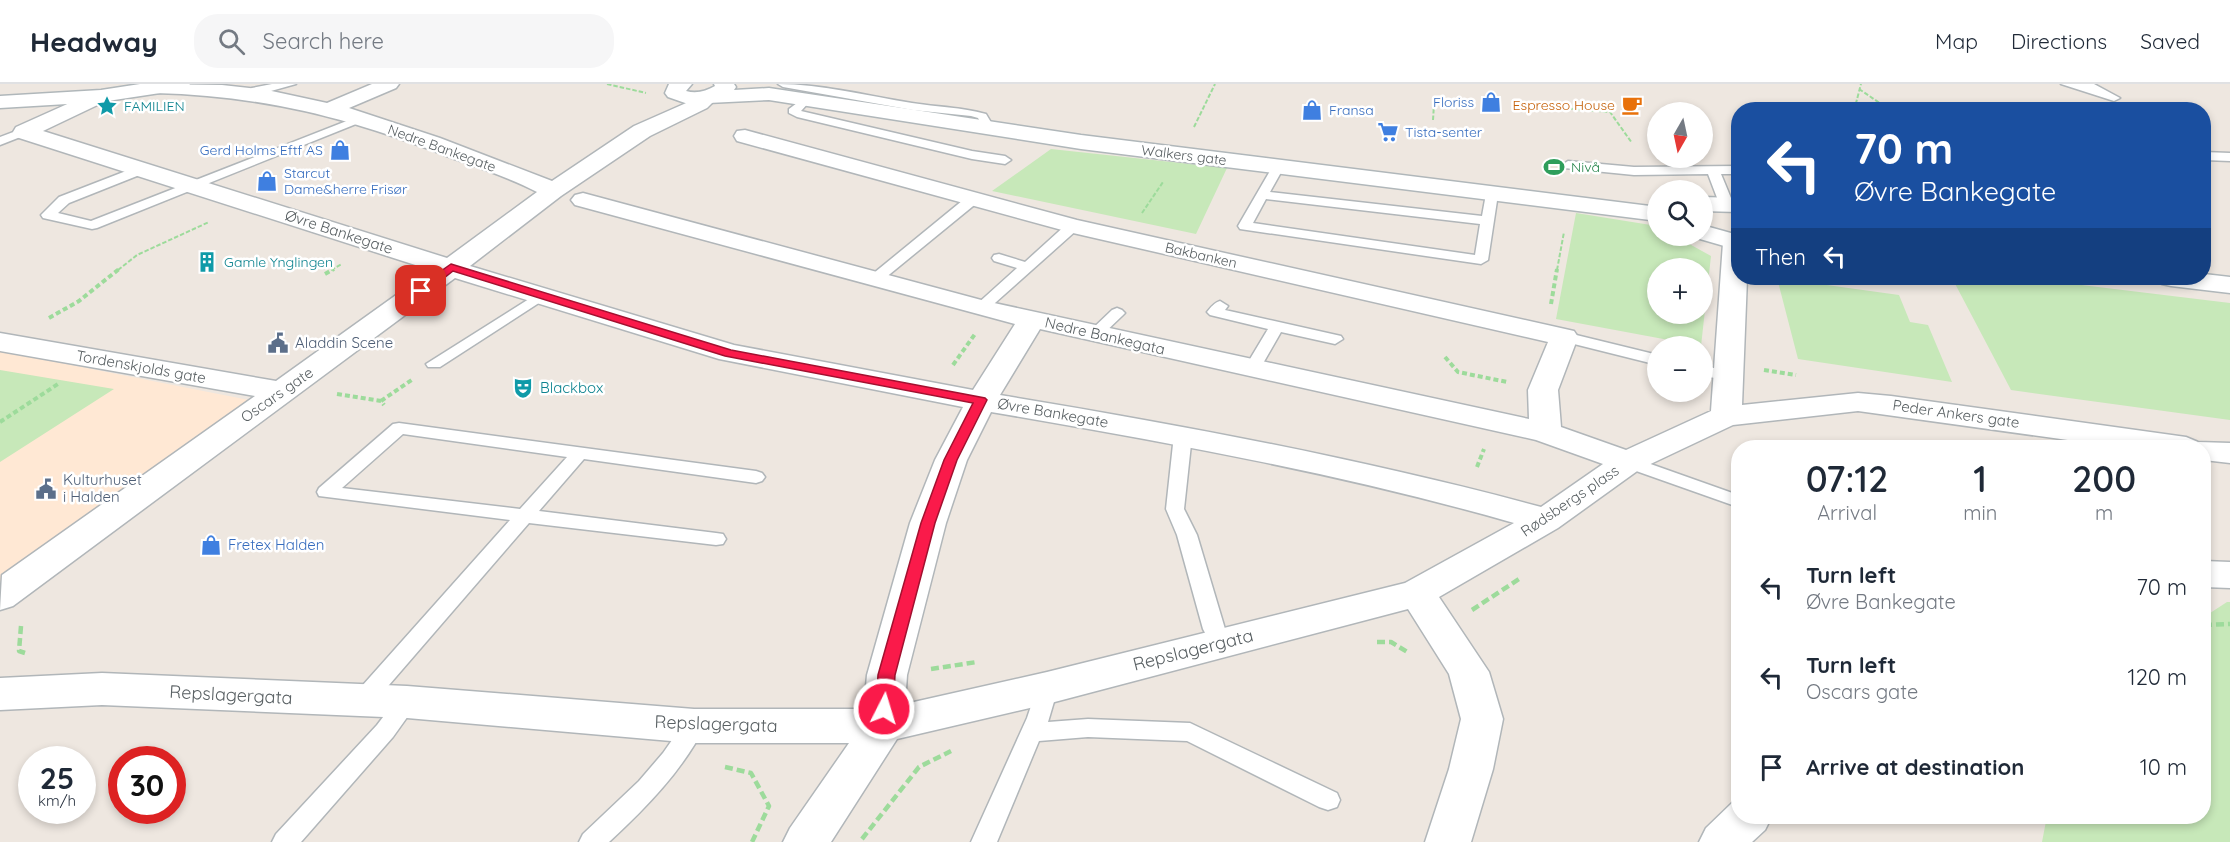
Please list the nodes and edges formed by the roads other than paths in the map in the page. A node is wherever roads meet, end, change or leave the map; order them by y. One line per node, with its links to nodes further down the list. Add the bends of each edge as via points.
1 (180, 84): 7 (street)
2 (291, 84): 12 (lane)
3 (389, 84): 16 (street)
4 (733, 84): 10 (street)
5 (2066, 84): 6 (lane, via 2114,98)
6 (2085, 84)
7 (155, 87): 8 (street); 12 (street, Nedre Bankegate); 13 (street)
8 (0, 88)
9 (672, 89): 11 (street, Walkers gate, via 681,96); 20 (street, Oscars gate)
10 (776, 89): 11 (street, Walkers gate); 15 (street, Walkers gate); 19 (lane, via 965,110 982,116)
11 (714, 93): 20 (street, Oscars gate, via 700,104)
12 (246, 95): 16 (street, Nedre Bankegate)
13 (101, 96): 14 (street); 22 (street, Øvre Bankegate)
14 (0, 102)
15 (801, 107): 18 (street, Walkers gate); 21 (lane)
16 (330, 109): 17 (street, Nedre Bankegate)
17 (362, 118): 32 (lane); 33 (street, Nedre Bankegate)
18 (915, 118): 19 (street, Walkers gate); 21 (lane)
19 (989, 129): 31 (street, Walkers gate)
20 (642, 131): 33 (street, Oscars gate)
21 (882, 134): 26 (lane)
22 (12, 136): 28 (street, Øvre Bankegate)
23 (745, 136): 36 (street, Bakbanken)
24 (2211, 156): 25 (lane)
25 (2230, 157)
26 (1005, 160)
27 (1568, 165): 29 (lane, via 1635,171)
28 (143, 169): 32 (street, Øvre Bankegate); 32 (lane, via 64,200 48,215 92,225)
29 (1713, 170): 30 (lane); 38 (lane)
30 (1731, 170)
31 (1275, 172): 34 (street, Walkers gate); 35 (lane)
32 (194, 185): 45 (street, Øvre Bankegate)
33 (553, 191): 45 (street, Oscars gate)
34 (1492, 194): 39 (street, Walkers gate); 40 (lane)
35 (1261, 195): 40 (lane); 40 (lane, via 1245,226 1481,260)
36 (973, 199): 41 (street, Bakbanken); 48 (lane)
37 (583, 200): 48 (street, Nedre Bankegata)
38 (1722, 204)
39 (1647, 213)
40 (1487, 221)
41 (1073, 226): 46 (lane); 58 (street, Bakbanken)
42 (1713, 235): 43 (street)
43 (1731, 241)
44 (999, 258): 46 (lane)
45 (451, 267): 51 (street, Øvre Bankegate); 65 (street, Oscars gate)
46 (1027, 267): 54 (lane)
47 (1731, 278): 64 (street)
48 (874, 280): 54 (street, Nedre Bankegata)
49 (2211, 283): 50 (street)
50 (2230, 285)
51 (540, 296): 62 (lane); 66 (street, Øvre Bankegate, via 729,353)
52 (1220, 306): 56 (lane, via 1215,312)
53 (1117, 313): 57 (lane)
54 (981, 317): 55 (street, Nedre Bankegata)
55 (1032, 319): 57 (street, Nedre Bankegata); 66 (street)
56 (1277, 326): 59 (lane); 63 (lane)
57 (1095, 334): 63 (street, Nedre Bankegata)
58 (1564, 337): 61 (lane); 68 (street, via 1543,390)
59 (1335, 339)
60 (0, 342): 65 (street, Tordenskjolds gate)
61 (1647, 357)
62 (434, 364)
63 (1252, 369): 68 (street, Nedre Bankegata)
64 (1715, 373): 67 (street)
65 (281, 391): 82 (street, Oscars gate)
66 (981, 400): 69 (street, Øvre Bankegate); 90 (street, via 951,460 928,523 887,675)
67 (1726, 416): 70 (street, Peder Ankers gate, via 1858,402); 74 (street, Rødsbergs plass)
68 (1545, 432): 74 (street, Nedre Bankegata)
69 (1183, 435): 78 (street, Øvre Bankegate, via 1467,498); 84 (lane, via 1175,509)
70 (2138, 440)
71 (2211, 451): 73 (street)
72 (580, 453): 75 (lane); 77 (lane); 77 (lane, via 399,428 326,492)
73 (2230, 453)
74 (1628, 462): 76 (lane); 78 (street, Rødsbergs plass)
75 (756, 477)
76 (1731, 499)
77 (524, 516): 79 (lane); 87 (lane)
78 (1546, 520): 83 (street, Rødsbergs plass)
79 (716, 539)
80 (2211, 574): 81 (street)
81 (2230, 574)
82 (5, 588)
83 (1417, 593): 84 (street, Repslagergata); 98 (street, via 1469,672 1482,719)
84 (1221, 642): 85 (street, Repslagergata)
85 (1047, 688): 90 (street, Repslagergata); 91 (lane)
86 (0, 694): 87 (street, Repslagergata, via 102,689)
87 (362, 701): 88 (street, Repslagergata)
88 (407, 702): 89 (street, Repslagergata); 94 (lane)
89 (694, 726): 90 (street, Repslagergata); 95 (lane, via 676,757 649,790)
90 (883, 726): 96 (street)
91 (1031, 733): 92 (lane, via 1088,728 1190,732); 97 (lane)
92 (1328, 800)
93 (1741, 824): 99 (street)
94 (285, 842)
95 (592, 842)
96 (806, 842)
97 (984, 842)
98 (1448, 842)
99 (1722, 842)

